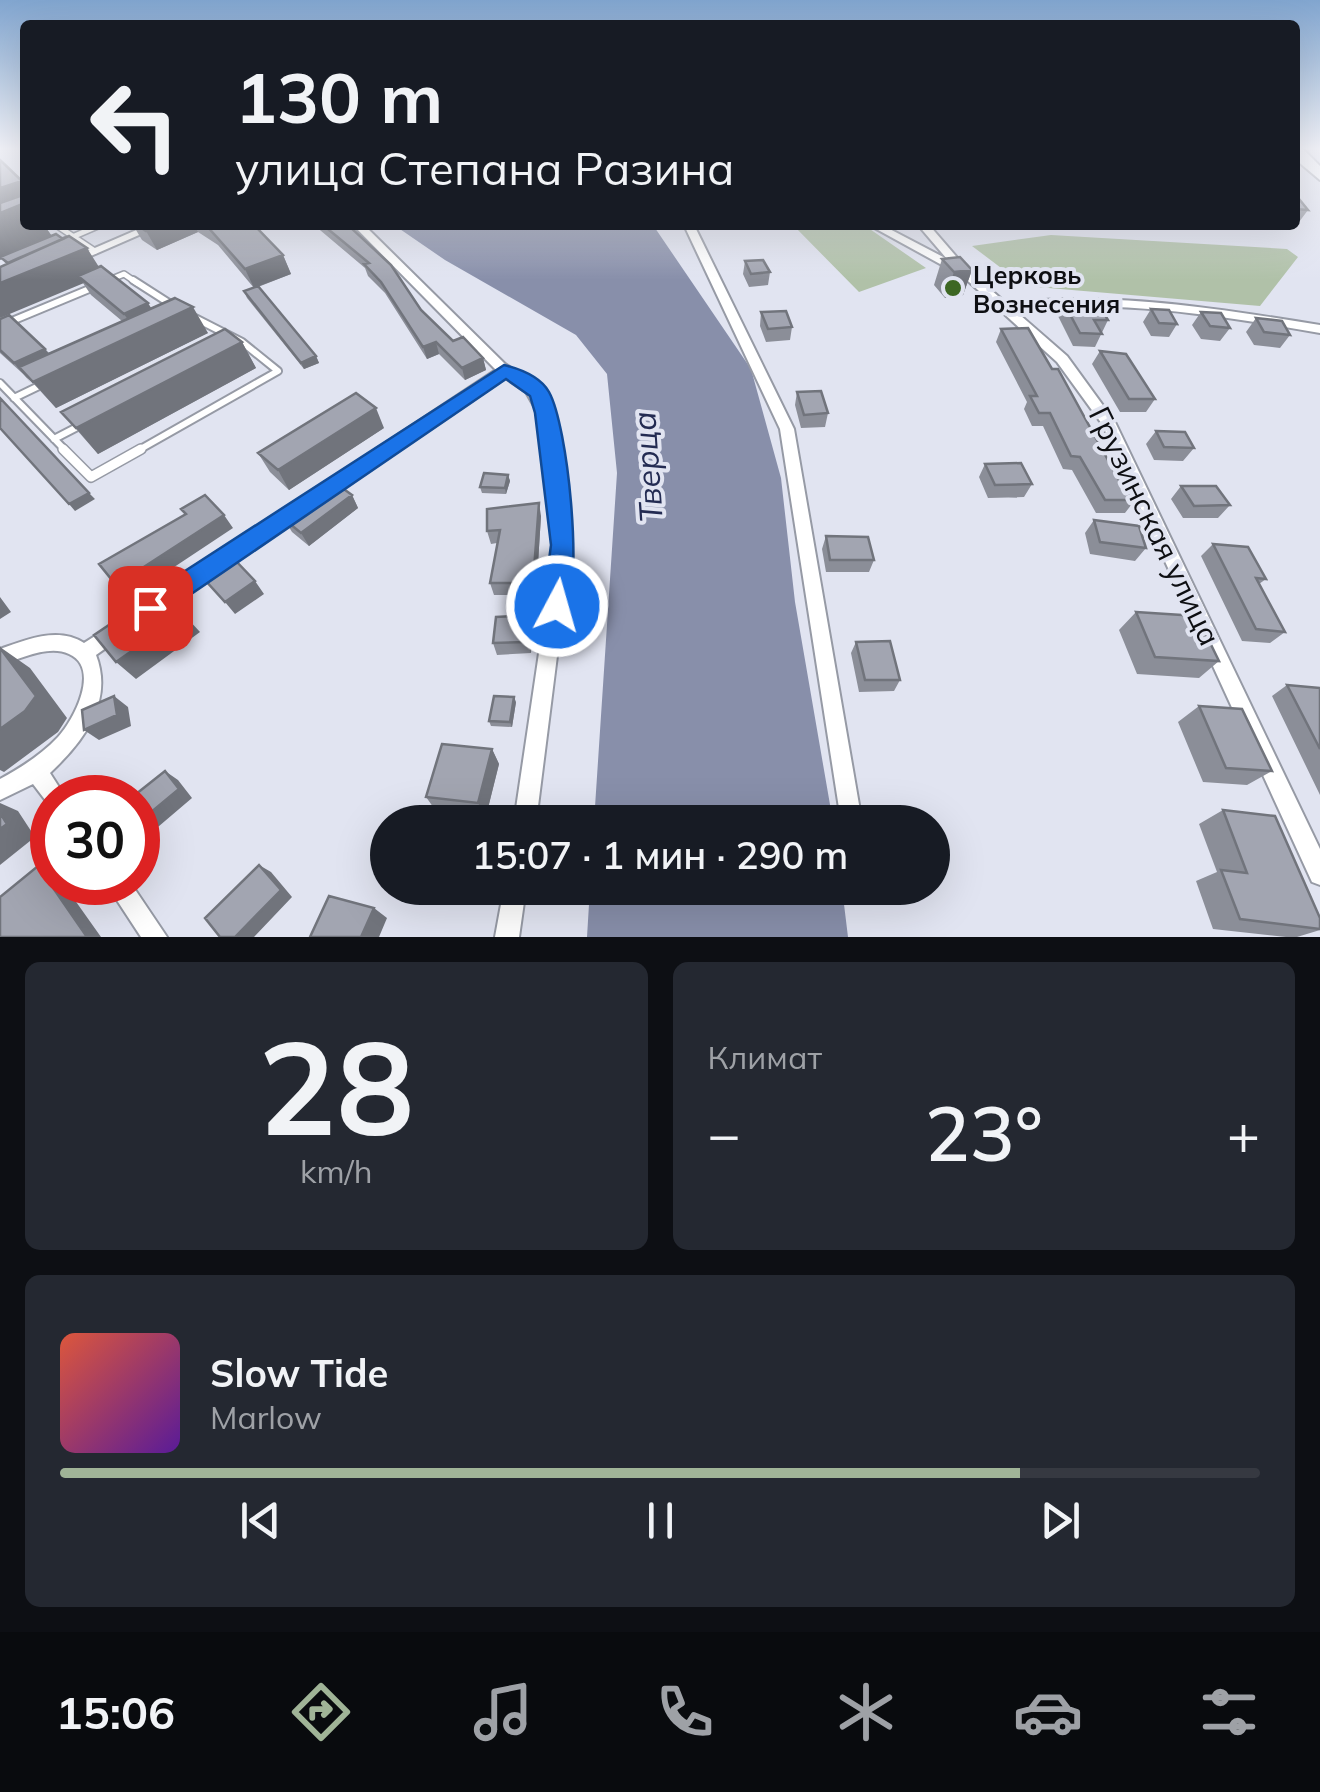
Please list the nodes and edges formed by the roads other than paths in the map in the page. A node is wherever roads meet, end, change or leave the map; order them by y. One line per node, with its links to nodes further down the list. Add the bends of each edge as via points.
1 (64, 230): 8 (lane)
2 (88, 230): 8 (lane)
3 (145, 230): 10 (street)
4 (363, 230): 18 (street)
5 (691, 230): 30 (street, via 787,429)
6 (884, 230): 12 (street)
7 (928, 230): 12 (street, Грузинская улица)
8 (74, 236): 9 (lane); 10 (lane)
9 (56, 244)
10 (95, 251): 11 (street)
11 (64, 264)
12 (964, 270): 13 (street, Грузинская улица)
13 (1006, 306): 15 (street, via 1061,301 1162,307); 31 (street, Грузинская улица, via 1062,358 1108,422)
14 (0, 326): 16 (lane, via 124,274)
15 (1320, 329)
16 (242, 342): 17 (lane); 23 (lane, via 278,370 92,477)
17 (225, 350)
18 (504, 371): 24 (street); 29 (street, via 539,394 564,545)
19 (49, 382): 21 (lane)
20 (0, 383): 21 (lane)
21 (14, 398): 23 (lane)
22 (88, 421): 23 (lane)
23 (54, 439)
24 (84, 653): 25 (street, via 52,644); 26 (street, via 97,683 93,704 62,750)
25 (0, 657)
26 (36, 770): 27 (street); 28 (street)
27 (40, 775)
28 (0, 790)
29 (528, 805)
30 (849, 805)
31 (1320, 874)
32 (132, 905): 34 (street)
33 (512, 905): 35 (street)
34 (155, 937)
35 (506, 937)

